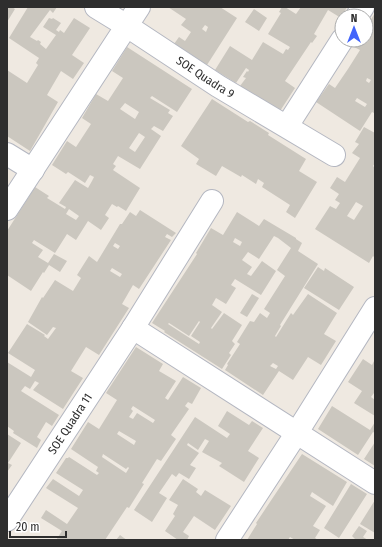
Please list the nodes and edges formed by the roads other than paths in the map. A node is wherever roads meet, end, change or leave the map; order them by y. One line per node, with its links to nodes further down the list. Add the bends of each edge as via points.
1 (96, 7): 3 (street, SOE Quadra 9)
2 (139, 7): 3 (street)
3 (127, 26): 5 (street, SOE Quadra 9, via 218,86); 8 (street)
4 (337, 48): 5 (street)
5 (287, 126): 7 (street, SOE Quadra 9)
6 (7, 154): 8 (street)
7 (334, 155)
8 (32, 170): 10 (street)
9 (212, 201): 12 (street, SOE Quadra 11)
10 (7, 209)
11 (375, 308): 13 (street)
12 (133, 328): 13 (street); 15 (street, SOE Quadra 11)
13 (296, 434): 14 (street); 16 (street)
14 (375, 483)
15 (7, 520)
16 (227, 540)

